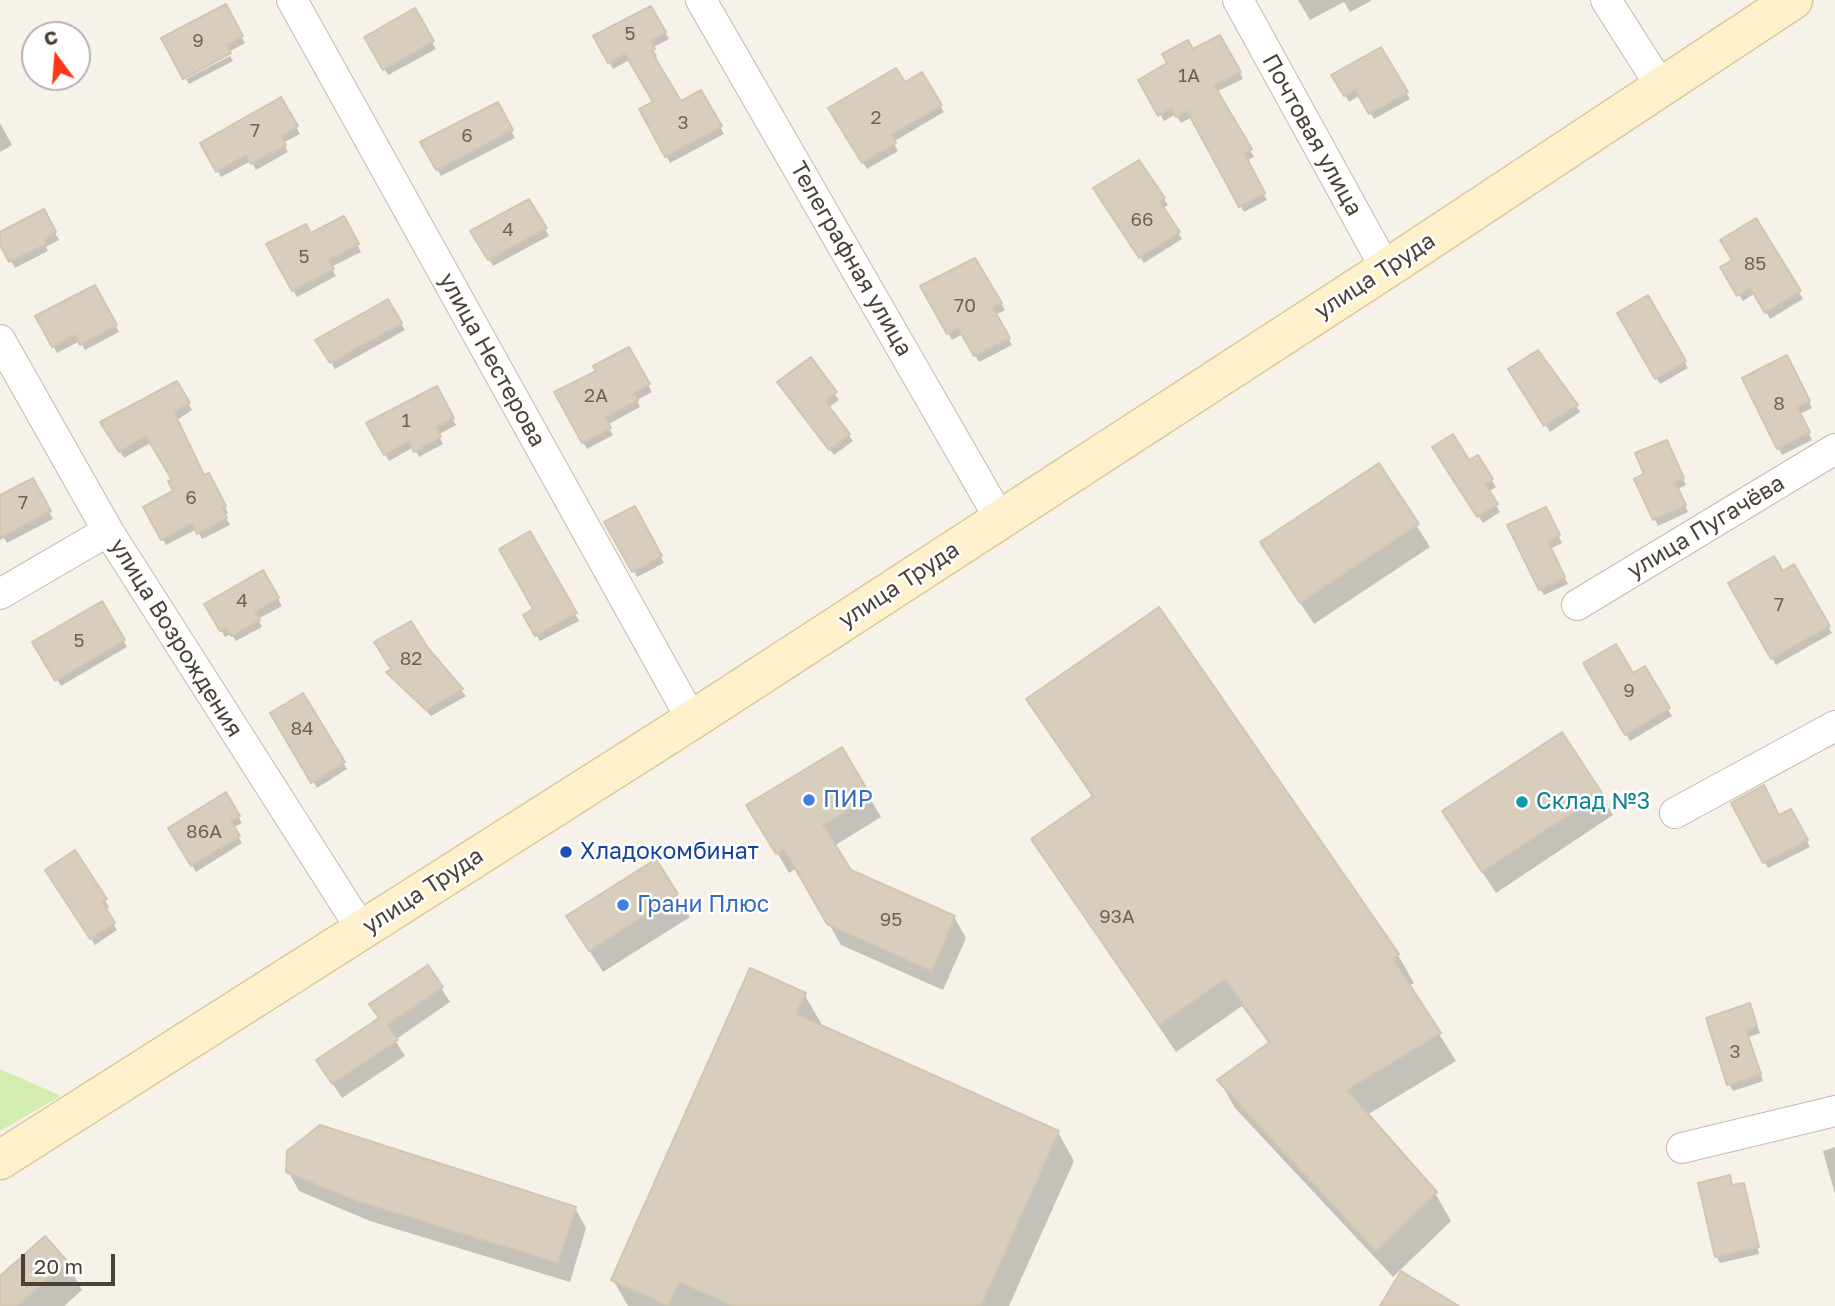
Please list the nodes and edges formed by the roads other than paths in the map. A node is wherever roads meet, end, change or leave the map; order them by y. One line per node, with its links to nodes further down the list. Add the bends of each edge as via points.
1 (292, 0): 14 (street, улица Нестерова)
2 (701, 0): 10 (street, Телеграфная улица)
3 (1238, 0): 7 (street, Почтовая улица)
4 (1605, 0): 6 (street)
5 (1793, 0): 6 (street, улица Труда)
6 (1662, 88): 7 (street, улица Труда)
7 (1386, 270): 10 (street, улица Труда)
8 (0, 340): 11 (street, улица Возрождения)
9 (1835, 449): 13 (street, улица Пугачёва)
10 (1000, 519): 14 (street, улица Труда)
11 (108, 531): 12 (street); 17 (street, улица Возрождения)
12 (0, 594)
13 (1577, 605)
14 (692, 720): 17 (street, улица Труда)
15 (1835, 726): 16 (street)
16 (1675, 813)
17 (362, 930): 20 (street, улица Труда)
18 (1835, 1111): 19 (street)
19 (1682, 1148)
20 (0, 1160)

